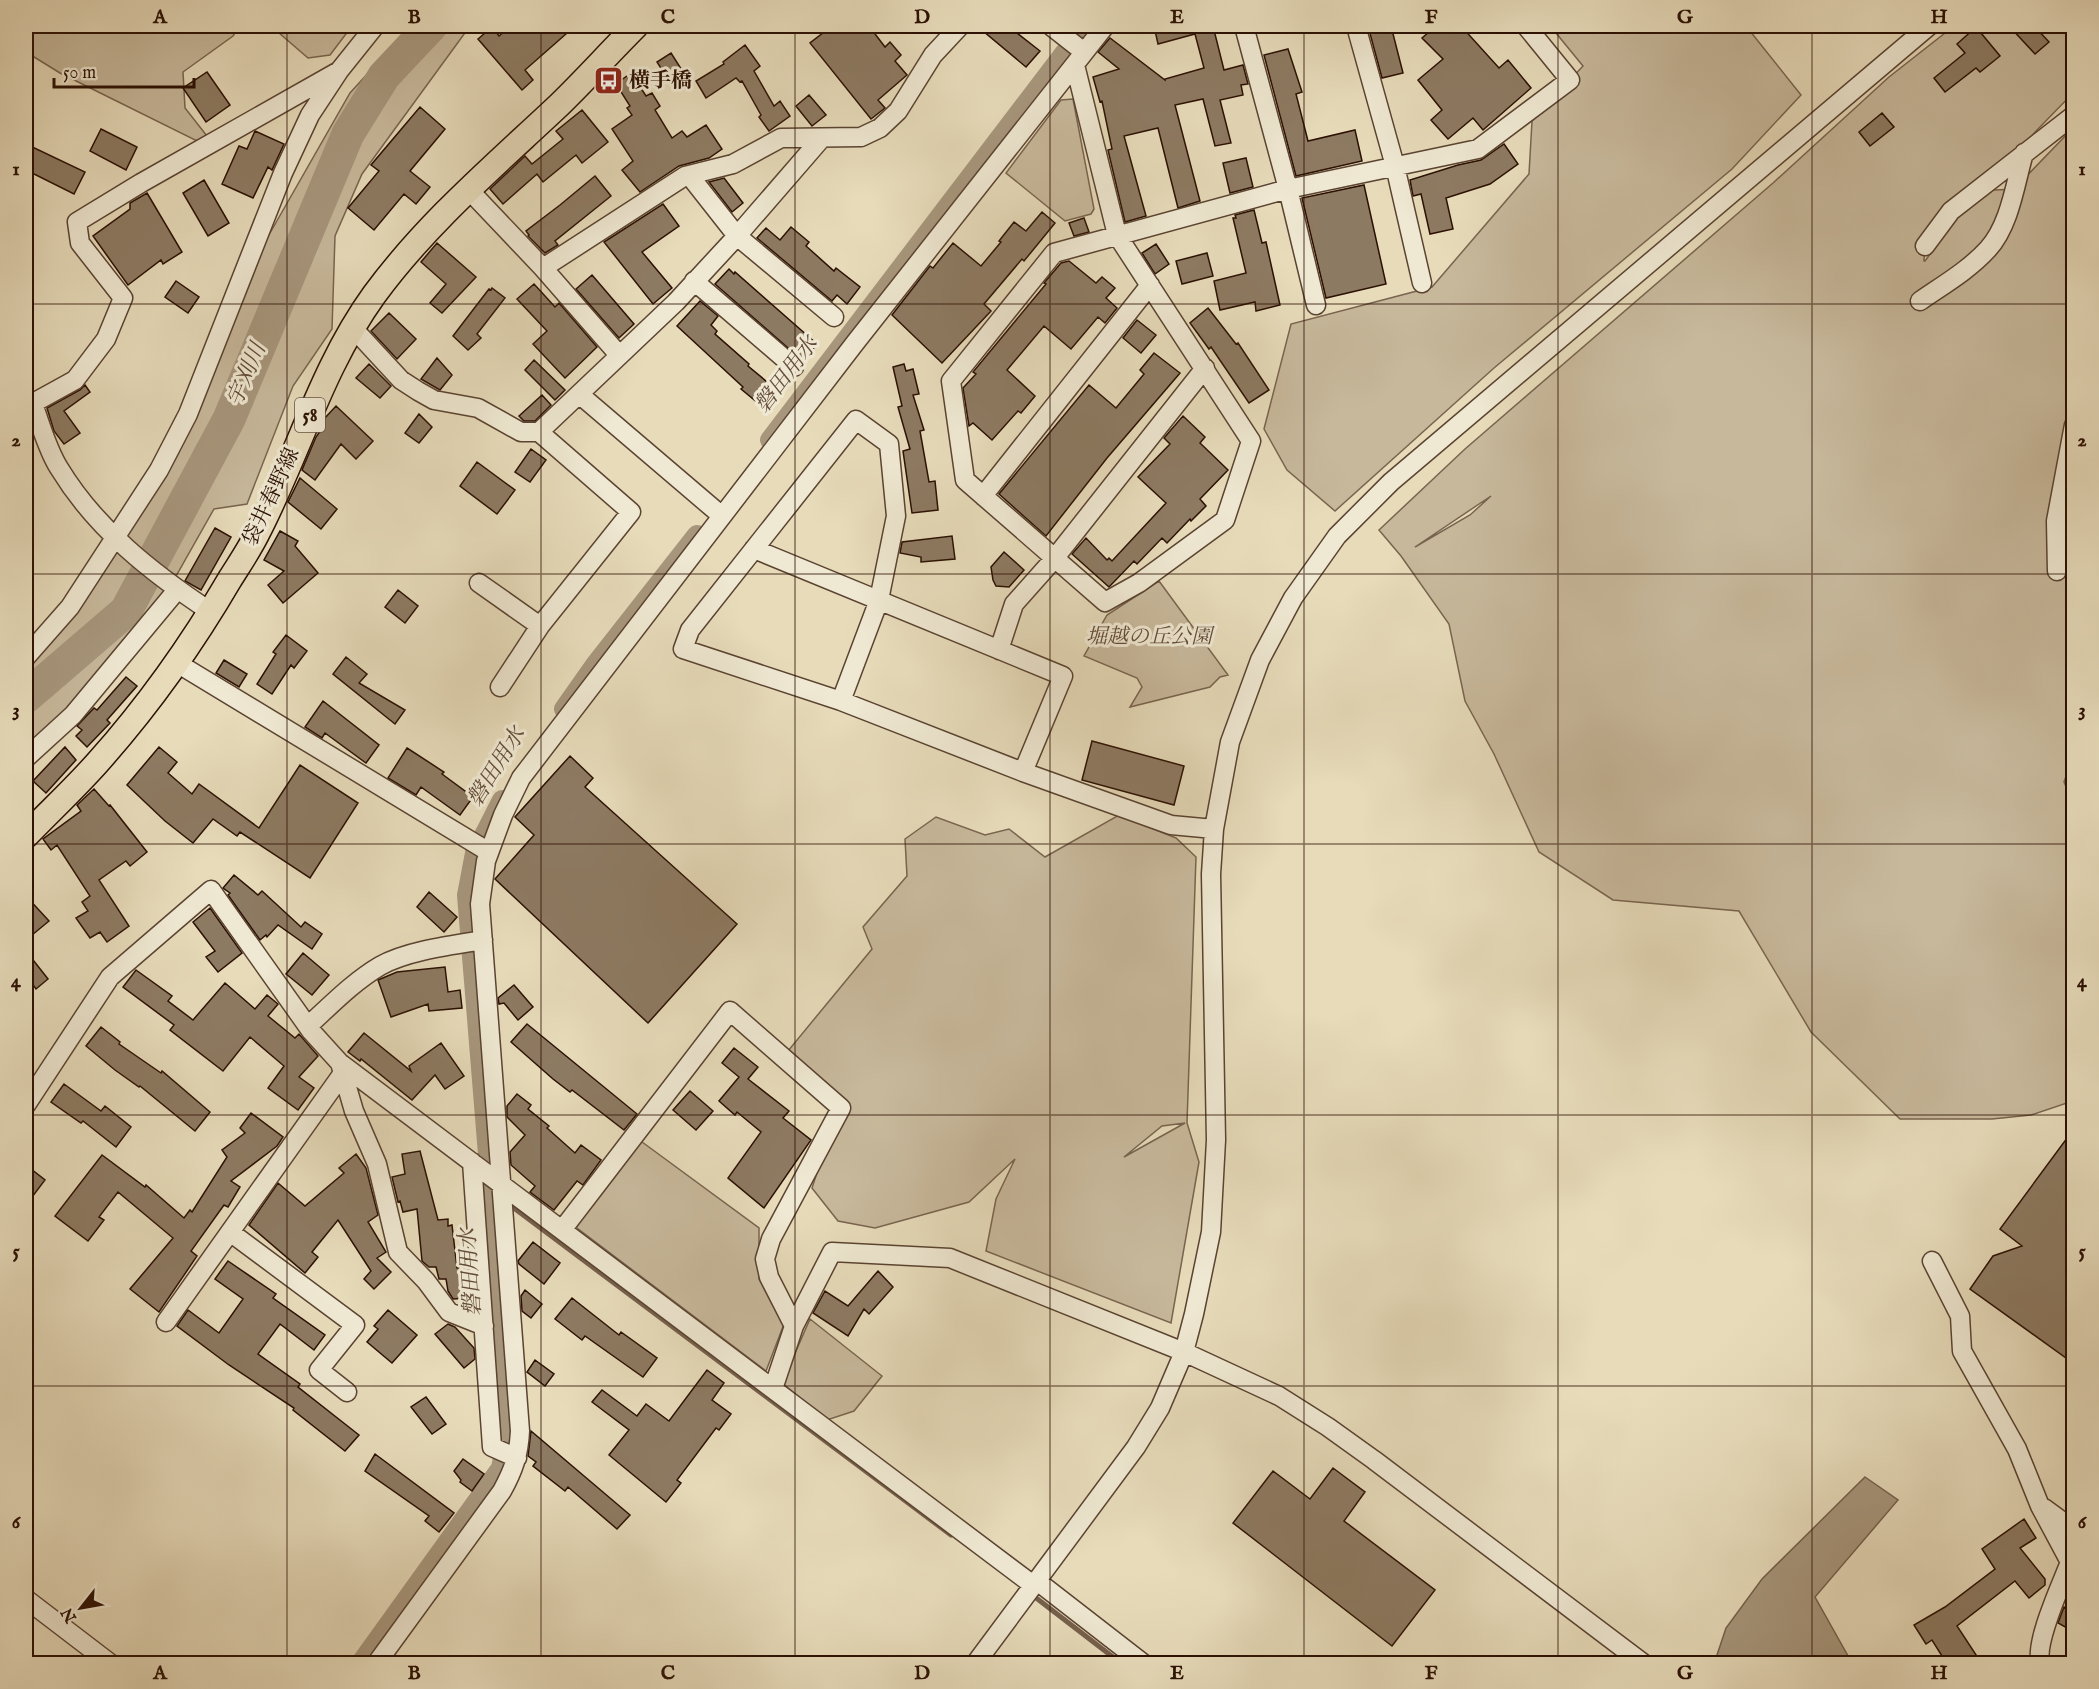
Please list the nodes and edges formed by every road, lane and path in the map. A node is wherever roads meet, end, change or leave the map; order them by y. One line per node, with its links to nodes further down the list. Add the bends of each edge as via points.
1 (375, 26): 11 (street)
2 (636, 26): 17 (main road, 袋井春野線 / 58, via 559,105)
3 (960, 26): 13 (street, via 933,55 898,111 880,128 861,137)
4 (1051, 26): 10 (street)
5 (1105, 26): 10 (street)
6 (1244, 26): 18 (street)
7 (1356, 26): 15 (street)
8 (1526, 26): 15 (street, via 1570,80 1478,149)
9 (1929, 26): 55 (street, via 1391,482 1337,536 1293,598 1260,660 1230,742)
10 (1076, 51): 19 (street); 38 (street)
11 (339, 71): 34 (street, via 77,222 80,243 123,298 106,339 75,380); 39 (street, via 310,115 283,173 188,414)
12 (2073, 115): 14 (street)
13 (821, 139): 16 (street, via 781,138 733,164); 20 (street)
14 (2024, 153): 21 (street, via 1951,211); 26 (street, via 2004,223 1989,248)
15 (1395, 166): 18 (street); 24 (street)
16 (689, 175): 20 (street); 22 (street)
17 (468, 189): 22 (street); 29 (main road, 袋井春野線 / 58, via 413,246)
18 (1288, 189): 19 (street); 27 (street)
19 (1117, 235): 25 (street); 37 (street, via 1054,253 951,381 965,480)
20 (737, 236): 23 (street); 28 (street)
21 (1925, 246)
22 (543, 268): 30 (street)
23 (694, 281): 30 (street); 31 (street)
24 (1422, 284)
25 (1150, 285): 32 (street); 37 (street)
26 (1920, 301)
27 (1316, 305)
28 (834, 317)
29 (352, 328): 36 (street, via 401,380 434,400 478,408 521,432); 46 (main road, 袋井春野線 / 58, via 259,531)
30 (619, 355): 33 (street)
31 (794, 368)
32 (1205, 368): 41 (street); 41 (street, via 1251,441 1225,520 1139,583 1105,602)
33 (579, 394): 36 (street); 38 (street)
34 (29, 406): 39 (street, via 58,467 89,511)
35 (2073, 425): 42 (street, via 2056,520)
36 (538, 432): 47 (street, via 631,512)
37 (983, 496): 41 (street)
38 (722, 516): 57 (street, via 521,778)
39 (118, 542): 44 (street); 49 (street, via 70,607)
40 (754, 549): 45 (street); 45 (street, via 856,420 889,444 896,516); 52 (street, via 690,630 683,649)
41 (1054, 559): 48 (street, via 1014,604)
42 (2056, 571)
43 (479, 583): 47 (street)
44 (177, 590): 46 (street); 53 (street, via 73,715)
45 (879, 600): 48 (street); 52 (street)
46 (211, 612): 50 (main road, 袋井春野線 / 58)
47 (540, 626): 51 (street)
48 (999, 650): 54 (street, via 1063,676)
49 (26, 657)
50 (177, 663): 56 (main road, 袋井春野線 / 58, via 96,764); 57 (street)
51 (500, 687)
52 (841, 701): 54 (street)
53 (26, 758)
54 (1023, 772): 55 (street, via 1171,825)
55 (1214, 829): 70 (street, via 1211,874 1216,1140 1211,1232)
56 (26, 836)
57 (489, 852): 58 (street, via 480,903)
58 (483, 940): 59 (street, via 426,950 382,965 357,981); 63 (street)
59 (308, 1026): 60 (street); 61 (street, via 212,890 110,977)
60 (342, 1068): 62 (street); 65 (street); 68 (street, via 354,1111 377,1164 399,1252 449,1312)
61 (26, 1105)
62 (472, 1161): 63 (street); 68 (street)
63 (502, 1185): 64 (street); 73 (street, via 520,1431)
64 (562, 1230): 69 (street, via 730,1011 841,1108 771,1239 765,1259 769,1277); 71 (street)
65 (230, 1232): 67 (street); 72 (street, via 355,1325 319,1370)
66 (1932, 1262): 74 (street, via 1960,1316 1962,1350 2017,1449)
67 (166, 1322)
68 (484, 1326): 73 (street, via 492,1447)
69 (794, 1326): 70 (street, via 832,1252 950,1258); 71 (street)
70 (1184, 1352): 76 (street, via 1160,1408 1136,1447); 82 (street, via 1279,1396 1328,1426)
71 (773, 1389): 76 (street)
72 (347, 1392)
73 (517, 1458): 79 (street, via 502,1491)
74 (2040, 1506): 75 (street); 83 (street, via 2070,1562 2041,1639)
75 (2073, 1530)
76 (1035, 1583): 80 (street); 81 (street)
77 (26, 1599): 78 (street)
78 (111, 1664)
79 (376, 1664)
80 (975, 1664)
81 (1144, 1664)
82 (1644, 1664)
83 (2041, 1664)

